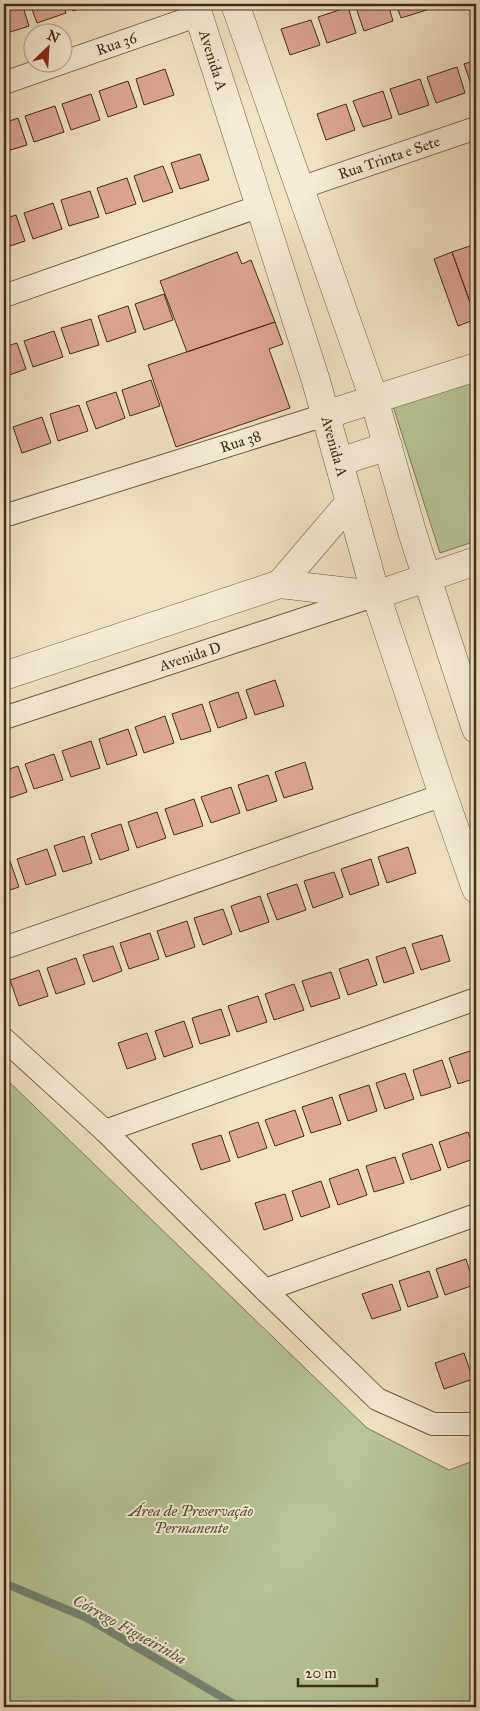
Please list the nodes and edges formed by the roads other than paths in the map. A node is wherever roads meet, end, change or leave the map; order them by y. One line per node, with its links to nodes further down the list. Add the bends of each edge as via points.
1 (236, 4): 5 (street)
2 (197, 10): 3 (street, Rua 36); 6 (street, Avenida A)
3 (4, 84)
4 (476, 128): 5 (street, Rua Trinta e Sete)
5 (300, 188): 9 (street)
6 (260, 206): 7 (street); 10 (street, Avenida A)
7 (4, 296)
8 (476, 367): 9 (street, Rua 38)
9 (374, 399): 10 (street, Rua 38); 11 (street)
10 (325, 415): 12 (street, Avenida A); 14 (street, Rua 38)
11 (388, 446): 12 (street); 16 (street)
12 (339, 462): 13 (street, Avenida A)
13 (350, 502): 17 (street); 18 (street, Avenida A)
14 (4, 516)
15 (476, 561): 16 (street, Avenida D)
16 (427, 578): 18 (street, Avenida D); 21 (street)
17 (280, 584): 18 (street, Avenida D); 19 (street, Avenida D)
18 (376, 595): 20 (street, Avenida D); 22 (street, Avenida A)
19 (4, 676)
20 (4, 718)
21 (476, 729)
22 (443, 795): 23 (street, Avenida A); 24 (street)
23 (476, 889)
24 (4, 948)
25 (476, 999): 27 (street)
26 (4, 1039): 27 (street)
27 (105, 1131): 29 (street)
28 (476, 1216): 29 (street)
29 (265, 1290): 30 (street, via 377,1399 433,1424)
30 (476, 1424)

